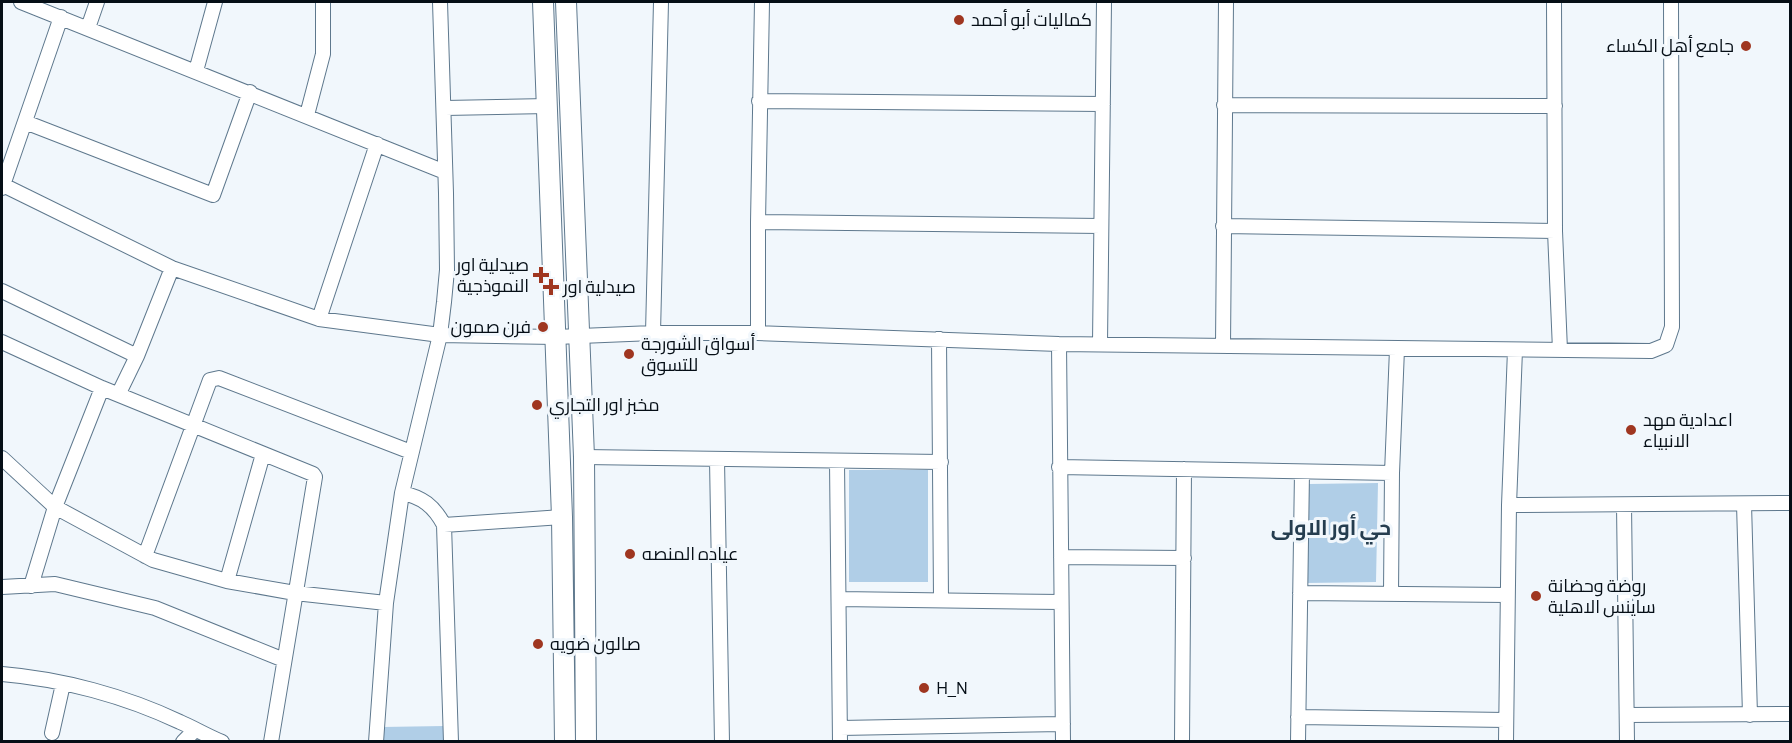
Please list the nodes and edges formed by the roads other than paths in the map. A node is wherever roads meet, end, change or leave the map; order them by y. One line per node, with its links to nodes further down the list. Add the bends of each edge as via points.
1 (21, 2): 14 (street)
2 (97, 2): 15 (street)
3 (215, 2): 16 (street)
4 (323, 2): 24 (street, via 322,54)
5 (440, 2): 23 (street)
6 (543, 2): 21 (street)
7 (566, 2): 40 (street)
8 (661, 2): 37 (street)
9 (762, 2): 18 (street)
10 (1104, 2): 19 (street)
11 (1226, 2): 20 (street)
12 (1554, 2): 22 (street)
13 (1671, 2): 49 (street, via 1672,327 1666,345 1651,351)
14 (61, 18): 15 (street); 25 (street)
15 (88, 28): 16 (street)
16 (196, 71): 17 (street)
17 (250, 92): 24 (street); 25 (street, via 213,195)
18 (759, 101): 19 (street); 30 (street)
19 (1103, 104): 31 (street)
20 (1224, 105): 22 (street); 32 (street)
21 (548, 106): 23 (street); 41 (street)
22 (1555, 106): 33 (street)
23 (445, 108): 28 (street)
24 (307, 115): 26 (street)
25 (25, 122): 27 (street)
26 (377, 144): 28 (street); 36 (street)
27 (7, 159): 29 (street)
28 (446, 172): 39 (street, via 447,270)
29 (2, 187): 34 (street)
30 (758, 222): 31 (street); 38 (street)
31 (1101, 226): 44 (street)
32 (1223, 226): 33 (street); 46 (street)
33 (1555, 231): 49 (street)
34 (172, 268): 36 (street); 50 (street)
35 (2, 291): 50 (street)
36 (319, 319): 39 (street)
37 (653, 333): 38 (street); 40 (street)
38 (758, 333): 42 (street)
39 (440, 335): 41 (street); 54 (street)
40 (580, 336): 41 (street); 57 (street)
41 (556, 337): 71 (street)
42 (939, 339): 45 (street); 60 (street)
43 (2, 342): 51 (street)
44 (1100, 343): 45 (street); 46 (street)
45 (1059, 344): 61 (street)
46 (1224, 346): 47 (street)
47 (1397, 349): 48 (street); 64 (street)
48 (1515, 350): 49 (street); 68 (street)
49 (1560, 350)
50 (137, 356): 52 (street)
51 (102, 388): 52 (street); 70 (street)
52 (119, 393): 53 (street)
53 (194, 425): 54 (street, via 210,380 219,378); 55 (street); 73 (street)
54 (411, 452): 65 (street)
55 (263, 454): 76 (street); 79 (street, via 315,477)
56 (2, 458): 70 (street)
57 (584, 458): 58 (street); 105 (street)
58 (717, 460): 59 (street); 106 (street)
59 (837, 462): 60 (street); 83 (street)
60 (941, 462): 84 (street)
61 (1059, 467): 62 (street); 74 (street)
62 (1184, 469): 63 (street); 75 (street)
63 (1302, 472): 64 (street); 80 (street)
64 (1392, 473): 81 (street)
65 (402, 493): 72 (street, via 432,506); 86 (street)
66 (1791, 503): 67 (street)
67 (1744, 504): 69 (street); 91 (street)
68 (1509, 505): 69 (street); 82 (street)
69 (1624, 505): 92 (street)
70 (55, 507): 73 (street); 77 (street)
71 (562, 517): 72 (street); 104 (street)
72 (444, 525): 103 (street)
73 (144, 556): 76 (street)
74 (1061, 557): 75 (street); 85 (street)
75 (1184, 558): 108 (street)
76 (227, 581): 79 (street)
77 (30, 586): 78 (street); 87 (street, via 55,584 155,608)
78 (2, 587)
79 (295, 593): 86 (street); 87 (street)
80 (1300, 593): 81 (street); 93 (street)
81 (1391, 594): 82 (street)
82 (1507, 595): 94 (street)
83 (839, 599): 84 (street); 98 (street)
84 (942, 599): 85 (street)
85 (1061, 602): 95 (street)
86 (386, 603): 102 (street)
87 (284, 660): 101 (street)
88 (2, 674): 89 (street)
89 (63, 684): 96 (street, via 114,696); 97 (street)
90 (1791, 714): 91 (street)
91 (1750, 715): 92 (street)
92 (1627, 716): 111 (street)
93 (1298, 717): 94 (street); 109 (street)
94 (1506, 720): 110 (street)
95 (1063, 724): 98 (street); 107 (street)
96 (195, 730): 99 (street); 100 (street)
97 (52, 733)
98 (840, 735)
99 (183, 741)
100 (222, 741)
101 (270, 741)
102 (375, 741)
103 (451, 741)
104 (565, 741)
105 (586, 741)
106 (722, 741)
107 (1063, 741)
108 (1182, 741)
109 (1298, 741)
110 (1506, 741)
111 (1627, 741)

